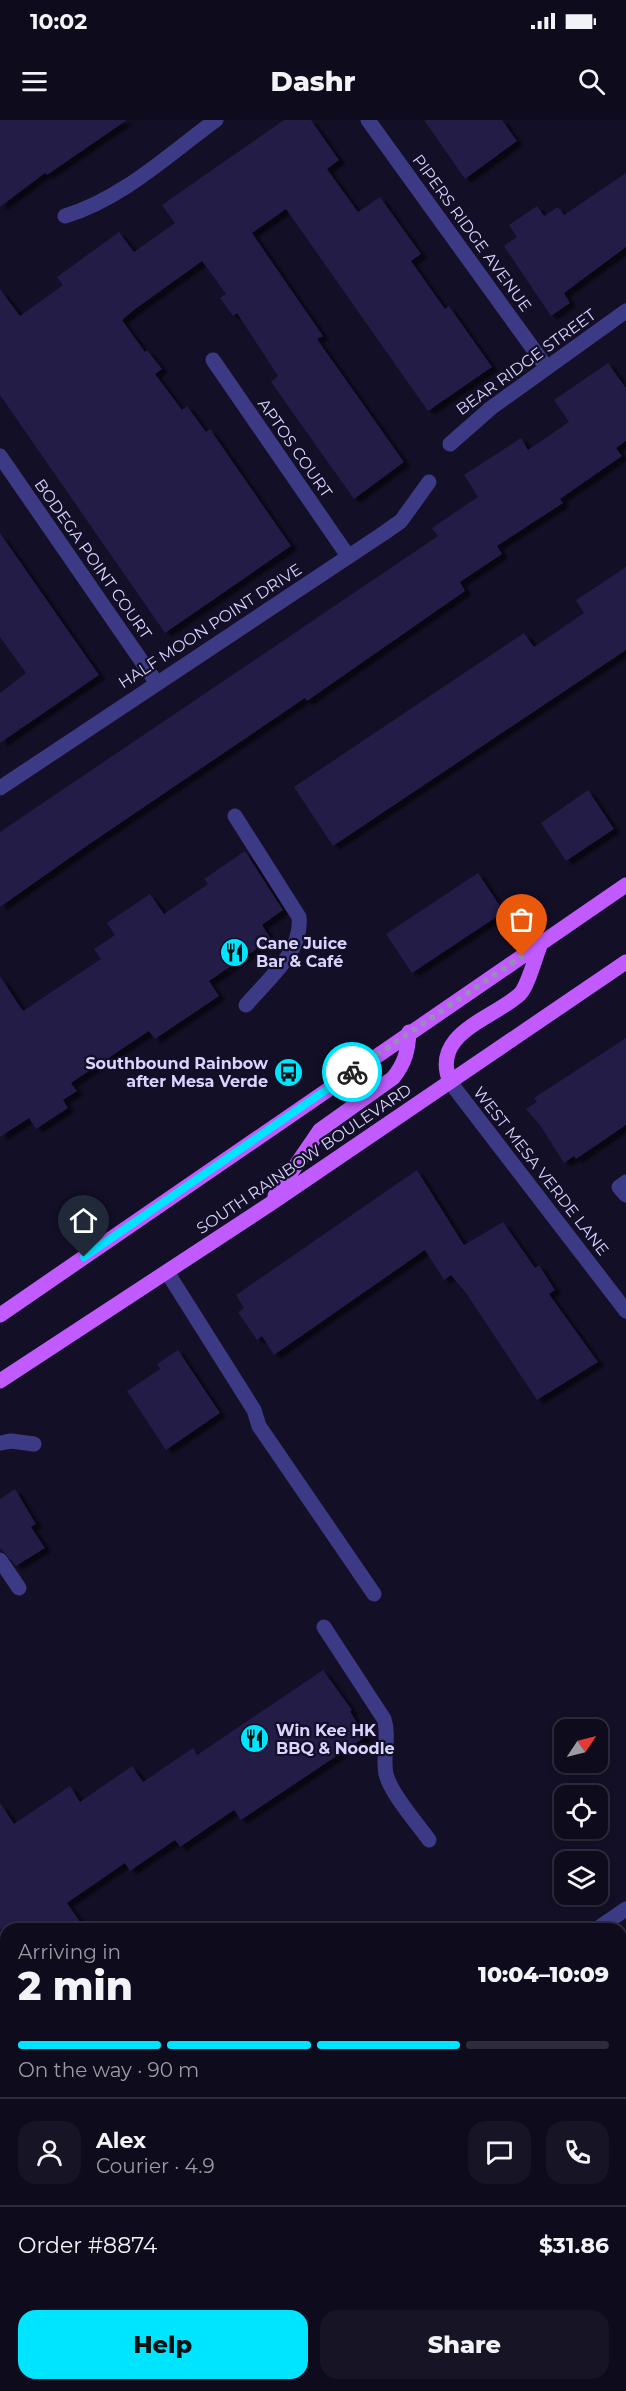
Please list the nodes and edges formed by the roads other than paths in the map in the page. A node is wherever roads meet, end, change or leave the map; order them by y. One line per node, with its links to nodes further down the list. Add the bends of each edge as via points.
1 (216, 120): 3 (street, via 110,197)
2 (368, 120): 6 (street, PIPERS RIDGE AVENUE)
3 (66, 216)
4 (626, 311): 6 (street, BEAR RIDGE STREET)
5 (213, 360): 10 (street, APTOS COURT)
6 (547, 368): 7 (street, BEAR RIDGE STREET, via 482,415)
7 (450, 444)
8 (0, 456): 11 (street, BODEGA POINT COURT)
9 (429, 482): 10 (street, HALF MOON POINT DRIVE, via 401,521)
10 (348, 556): 11 (street, HALF MOON POINT DRIVE)
11 (156, 682): 12 (street, HALF MOON POINT DRIVE)
12 (0, 788)
13 (235, 816): 17 (street, via 299,918 301,930 294,949)
14 (626, 885): 15 (main road)
15 (541, 943): 18 (main road); 19 (main road, via 521,993 464,1031 453,1043 445,1070)
16 (626, 962): 19 (main road, SOUTH RAINBOW BOULEVARD)
17 (246, 1005)
18 (409, 1032): 22 (main road, via 408,1052 393,1078 320,1130); 25 (main road)
19 (450, 1083): 22 (main road, SOUTH RAINBOW BOULEVARD); 24 (street, WEST MESA VERDE LANE)
20 (626, 1182): 21 (street, via 620,1187)
21 (626, 1195)
22 (270, 1204): 23 (main road, SOUTH RAINBOW BOULEVARD)
23 (168, 1272): 26 (main road, SOUTH RAINBOW BOULEVARD); 31 (street, via 254,1410 259,1426)
24 (626, 1311)
25 (0, 1314)
26 (0, 1381)
27 (0, 1443): 28 (street)
28 (34, 1444)
29 (0, 1560): 30 (street)
30 (19, 1588)
31 (374, 1594)
32 (324, 1627): 33 (street, via 384,1719 389,1783)
33 (429, 1840)
34 (626, 1909): 35 (street)
35 (606, 1923)

